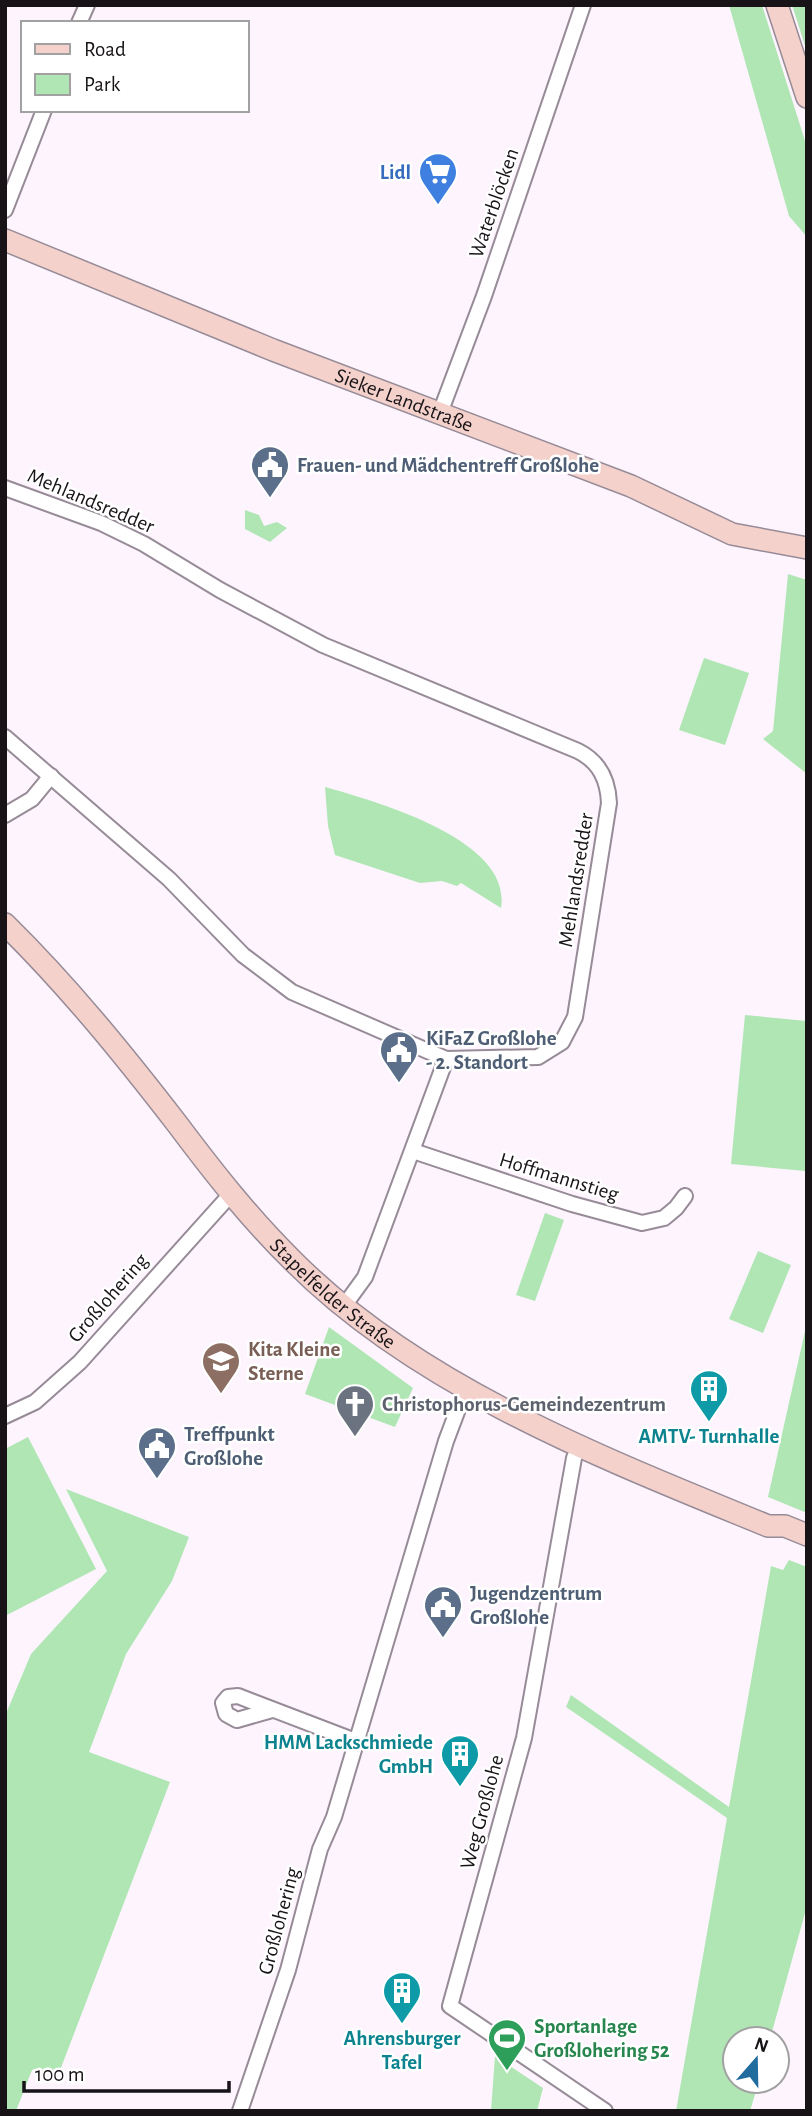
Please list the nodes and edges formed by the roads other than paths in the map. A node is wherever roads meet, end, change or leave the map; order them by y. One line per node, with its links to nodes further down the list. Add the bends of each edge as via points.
1 (87, 5): 4 (street)
2 (583, 5): 9 (street, Waterblöcken)
3 (777, 5): 5 (street)
4 (80, 21)
5 (807, 97)
6 (43, 112): 7 (street)
7 (5, 210)
8 (5, 240): 9 (street, Sieker Landstraße)
9 (440, 414): 11 (street, Sieker Landstraße, via 631,486 732,534)
10 (5, 488): 16 (street, Mehlandsredder, via 101,523 300,634 578,751 597,765 609,803 570,1030 551,1051 538,1057)
11 (807, 548)
12 (5, 737): 13 (street, Mehlandsredder)
13 (51, 776): 14 (street, via 32,799); 16 (street, Mehlandsredder, via 169,879 260,971 292,992)
14 (5, 815)
15 (5, 924): 18 (street, Stapelfelder Straße, via 84,1008)
16 (446, 1059): 17 (street)
17 (413, 1151): 19 (street, Hoffmannstieg, via 628,1220 664,1218); 20 (street, via 365,1277)
18 (231, 1194): 20 (street, Stapelfelder Straße, via 295,1264); 22 (street, Großlohering, via 80,1362 35,1402)
19 (685, 1196)
20 (344, 1306): 21 (street, Stapelfelder Straße)
21 (466, 1388): 23 (street, Stapelfelder Straße); 28 (street, Großlohering)
22 (5, 1416)
23 (580, 1444): 24 (street, Stapelfelder Straße); 30 (street, Weg Großlohe, via 571,1472 524,1738 450,2006)
24 (768, 1526): 25 (street, Stapelfelder Straße, via 785,1526); 26 (street, Stapelfelder Straße, via 780,1538)
25 (807, 1535)
26 (807, 1549)
27 (272, 1710): 28 (street)
28 (358, 1742): 29 (street, Großlohering, via 320,1849 288,1970)
29 (240, 2111)
30 (605, 2111)

